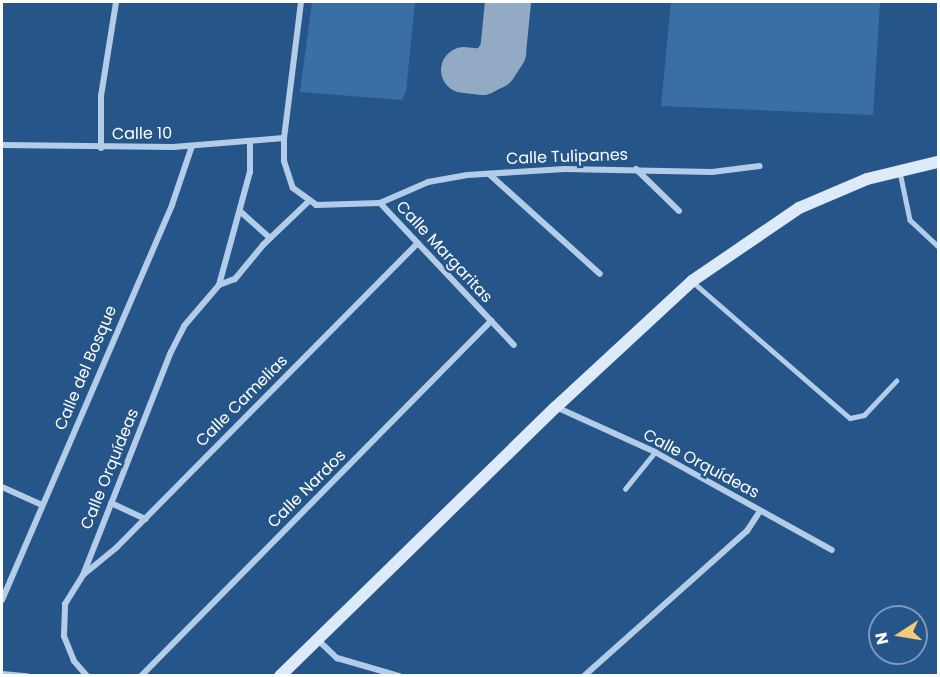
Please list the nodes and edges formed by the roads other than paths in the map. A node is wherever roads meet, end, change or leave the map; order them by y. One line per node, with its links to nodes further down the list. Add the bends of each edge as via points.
1 (116, 2): 7 (street, via 100,102)
2 (301, 2): 3 (street)
3 (284, 138): 4 (street, Calle 10); 13 (street, via 289,178)
4 (250, 141): 6 (street, Calle 10); 16 (street, Calle Orquídeas, via 250,172)
5 (2, 145): 7 (street, Calle 10)
6 (192, 146): 7 (street, Calle 10); 31 (street, Calle del Bosque, via 172,205)
7 (101, 148)
8 (939, 162): 11 (main road)
9 (760, 166): 10 (street, Calle Tulipanes, via 712,172)
10 (636, 169): 12 (street, Calle Tulipanes); 15 (street)
11 (900, 169): 19 (lane, via 910,220); 21 (main road, via 799,208)
12 (489, 174): 14 (street, Calle Tulipanes, via 428,182); 20 (street)
13 (308, 202): 14 (street, Calle Margaritas); 17 (street, Calle Orquídeas)
14 (380, 204): 18 (street, Calle Margaritas)
15 (679, 211)
16 (241, 212): 17 (street); 22 (street, Calle Orquídeas)
17 (270, 238): 22 (street, Calle Orquídeas, via 236,279)
18 (418, 243): 23 (street, Calle Margaritas); 33 (street, Calle Camelias)
19 (939, 246)
20 (600, 274)
21 (692, 281): 25 (lane, via 850,418 864,415); 26 (main road)
22 (219, 285): 30 (street, Calle Orquídeas, via 184,326 171,352)
23 (491, 321): 24 (street, Calle Margaritas); 41 (street, Calle Nardos)
24 (514, 345)
25 (896, 381)
26 (556, 407): 27 (street, Calle Orquídeas); 37 (main road)
27 (655, 452): 29 (lane); 32 (street, Calle Orquídeas)
28 (2, 487): 31 (street)
29 (625, 489)
30 (111, 503): 33 (street); 35 (street, Calle Orquídeas)
31 (42, 505): 36 (street, Calle del Bosque)
32 (760, 512): 34 (street, Calle Orquídeas); 44 (street, via 747,531)
33 (145, 519): 35 (street, Calle Camelias)
34 (832, 550)
35 (83, 575): 38 (street, Calle Orquídeas, via 63,614 64,636)
36 (2, 600)
37 (317, 639): 42 (main road); 43 (street, via 337,658)
38 (84, 673)
39 (2, 674): 40 (street)
40 (27, 675)
41 (141, 675)
42 (280, 675)
43 (399, 675)
44 (584, 675)

